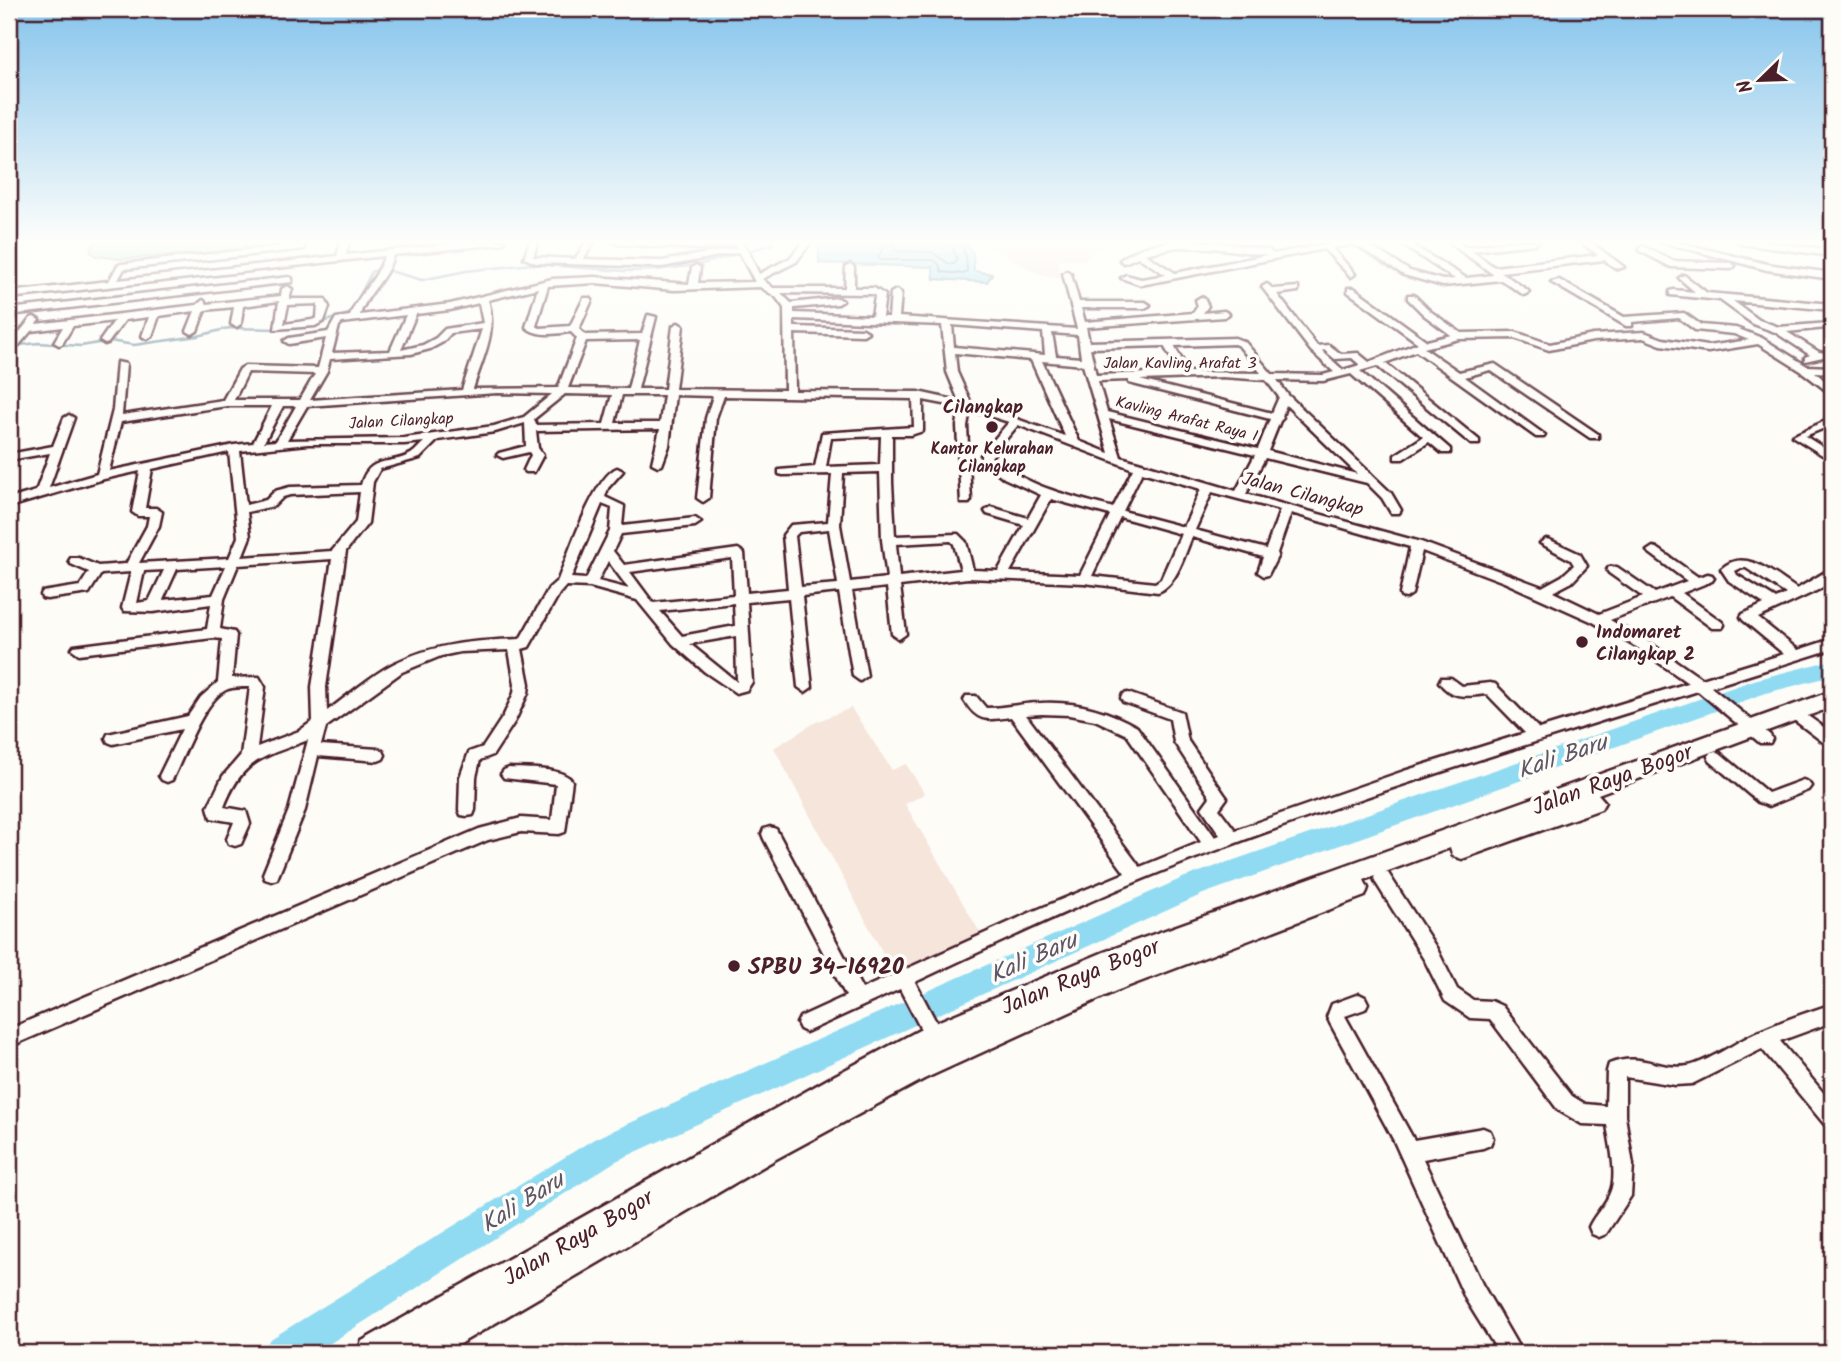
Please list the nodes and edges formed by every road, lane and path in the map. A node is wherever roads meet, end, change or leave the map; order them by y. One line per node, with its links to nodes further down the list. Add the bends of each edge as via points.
1 (239, 304): 46 (street)
2 (45, 305): 29 (street)
3 (79, 305): 29 (street)
4 (202, 305): 30 (street)
5 (235, 305): 30 (street)
6 (283, 305): 7 (street, via 278,327 316,323)
7 (323, 305)
8 (359, 305): 40 (street)
9 (450, 305): 31 (street)
10 (485, 305): 47 (street)
11 (538, 305): 51 (street, via 531,327 538,331)
12 (585, 305): 51 (street)
13 (786, 305): 32 (street)
14 (820, 305): 32 (street)
15 (838, 305): 39 (street)
16 (879, 305): 41 (street)
17 (895, 305): 42 (street)
18 (1074, 305): 19 (street); 53 (street)
19 (1145, 305)
20 (1203, 305): 36 (street)
21 (1280, 305): 73 (street)
22 (1370, 305): 71 (street)
23 (1418, 305): 61 (street)
24 (1595, 305): 43 (street)
25 (1734, 305): 55 (street, via 1756,322)
26 (1799, 305): 27 (street)
27 (1812, 306): 28 (street); 50 (street)
28 (1832, 307)
29 (42, 309): 33 (street); 49 (street)
30 (200, 309): 34 (street); 56 (street)
31 (413, 311): 40 (street); 74 (street)
32 (788, 311): 39 (street); 54 (street)
33 (9, 312)
34 (155, 313): 37 (street); 60 (street)
35 (1224, 314): 36 (street)
36 (1196, 316): 53 (street)
37 (122, 317): 45 (street); 64 (street)
38 (652, 317): 62 (street)
39 (837, 317): 41 (street)
40 (354, 318): 58 (street, via 335,321)
41 (877, 318): 42 (street)
42 (894, 319): 44 (street)
43 (1622, 320): 59 (street); 66 (street, via 1680,315 1698,328 1736,331)
44 (947, 322): 52 (street); 72 (street)
45 (70, 323): 49 (street); 67 (street)
46 (236, 324)
47 (486, 325): 74 (street, via 448,331 441,342 430,347); 101 (street, via 485,344)
48 (678, 326): 97 (street)
49 (29, 328): 69 (street)
50 (1829, 328): 55 (street)
51 (574, 329): 63 (street)
52 (1047, 329): 53 (street); 79 (street)
53 (1081, 329): 70 (street)
54 (790, 330): 57 (street); 99 (street)
55 (1778, 330): 75 (street)
56 (192, 331)
57 (863, 332)
58 (332, 334): 65 (street); 76 (street)
59 (1644, 335): 61 (street, Jalan Kavling Arafat 3, via 1592,338 1554,347 1515,335); 66 (street, via 1708,349)
60 (148, 336)
61 (1459, 336): 71 (street, Jalan Kavling Arafat 3)
62 (646, 337): 63 (street); 96 (street)
63 (582, 338): 94 (street)
64 (105, 341)
65 (289, 341)
66 (1760, 341): 83 (street)
67 (59, 342)
68 (1167, 342): 70 (street); 88 (street); 91 (street, via 1238,342)
69 (16, 343)
70 (1084, 345): 80 (street)
71 (1421, 346): 82 (street, Jalan Kavling Arafat 3); 89 (street)
72 (949, 349): 77 (street); 107 (street, via 952,372)
73 (1314, 349): 82 (street, via 1326,347 1339,357 1354,355); 87 (street)
74 (394, 353): 76 (street)
75 (1816, 355): 78 (street); 83 (street)
76 (326, 356): 86 (street)
77 (1035, 357): 79 (street); 126 (street)
78 (1832, 357)
79 (1051, 359): 80 (street)
80 (1087, 362): 92 (street)
81 (121, 363): 112 (street)
82 (1373, 364): 84 (street, Jalan Kavling Arafat 3); 124 (street)
83 (1802, 367): 85 (street); 100 (street)
84 (1353, 370): 87 (street, Jalan Kavling Arafat 3); 121 (street)
85 (1832, 370)
86 (323, 371): 105 (street, via 245,369); 106 (street)
87 (1341, 373): 91 (street, Jalan Kavling Arafat 3, via 1323,378)
88 (1186, 375): 90 (street, Jalan Kavling Arafat 3); 91 (street, Jalan Kavling Arafat 3)
89 (1457, 376): 119 (street); 120 (street, via 1491,366)
90 (1114, 377): 92 (street, Jalan Kavling Arafat 3); 111 (street)
91 (1269, 377): 103 (street)
92 (1092, 378): 109 (street)
93 (400, 386): 104 (street)
94 (562, 391): 95 (street, Jalan Cilangkap); 101 (street); 114 (street, Jalan Cilangkap)
95 (618, 392): 96 (street, Jalan Cilangkap); 116 (street)
96 (632, 392): 97 (street, Jalan Cilangkap)
97 (668, 392): 98 (street, Jalan Cilangkap); 117 (street)
98 (720, 392): 99 (street, Jalan Cilangkap); 155 (street, via 711,418)
99 (790, 392): 102 (street, Jalan Cilangkap)
100 (1832, 392)
101 (466, 393): 104 (street)
102 (918, 396): 107 (street, Jalan Cilangkap); 118 (street, via 919,429)
103 (1284, 397): 111 (street); 149 (street)
104 (396, 398): 106 (street)
105 (228, 403): 106 (street); 112 (street)
106 (301, 404): 125 (street)
107 (966, 404): 113 (street, Jalan Cilangkap); 157 (street, via 962,426)
108 (278, 405): 127 (street)
109 (1104, 414): 132 (street, Kavling Arafat Raya I); 137 (street)
110 (69, 418): 130 (street)
111 (1278, 418): 132 (street)
112 (116, 419): 148 (street)
113 (1015, 422): 126 (street, Jalan Cilangkap); 153 (street, via 985,457 1008,476)
114 (530, 423): 116 (street); 122 (street, Jalan Cilangkap); 129 (street)
115 (1831, 423): 136 (street, via 1797,436)
116 (609, 425): 117 (street)
117 (664, 426): 138 (street)
118 (887, 432): 142 (street); 146 (street, via 826,435)
119 (1541, 435)
120 (1594, 436)
121 (1430, 437): 131 (street); 135 (street)
122 (433, 439): 123 (street, Jalan Cilangkap); 140 (street, via 416,456)
123 (379, 442): 125 (street, Jalan Cilangkap); 140 (street)
124 (1475, 442)
125 (280, 443): 127 (street, Jalan Cilangkap)
126 (1074, 443): 137 (street, Jalan Cilangkap)
127 (257, 445): 128 (street, Jalan Cilangkap)
128 (234, 448): 139 (street, Jalan Cilangkap); 160 (street)
129 (532, 448): 133 (street); 144 (street, via 537,455)
130 (57, 449): 134 (street); 152 (street)
131 (1446, 451)
132 (1262, 453): 149 (street, Kavling Arafat Raya I); 154 (street)
133 (503, 455)
134 (9, 457)
135 (1399, 457)
136 (1832, 457)
137 (1116, 458): 141 (street, Jalan Cilangkap)
138 (658, 463)
139 (147, 466): 148 (street, Jalan Cilangkap); 179 (street, via 138,512 156,512)
140 (376, 467): 151 (street)
141 (1139, 467): 150 (street, Jalan Cilangkap); 163 (street)
142 (884, 468): 143 (street); 169 (street)
143 (838, 469): 146 (street); 166 (street)
144 (530, 470)
145 (617, 471): 156 (street)
146 (820, 471): 147 (street)
147 (783, 472)
148 (102, 477): 152 (street, Jalan Cilangkap)
149 (1369, 480): 161 (street)
150 (1208, 487): 154 (street, Jalan Cilangkap); 168 (street)
151 (366, 488): 160 (street, via 290,491 270,503); 172 (street, via 362,523)
152 (41, 493): 158 (street, Jalan Cilangkap)
153 (1048, 494): 163 (street); 165 (street)
154 (1239, 496): 159 (street, Jalan Cilangkap)
155 (703, 498)
156 (598, 499): 167 (street, via 618,506); 188 (street)
157 (965, 500)
158 (9, 503)
159 (1286, 509): 171 (street, Jalan Cilangkap); 175 (street)
160 (240, 510): 177 (street, via 244,537)
161 (1395, 510)
162 (991, 511): 165 (street)
163 (1115, 512): 168 (street); 187 (street)
164 (695, 523): 167 (street)
165 (1031, 523): 186 (street)
166 (834, 524): 191 (street); 192 (street, via 791,530)
167 (616, 531): 174 (street)
168 (1188, 532): 175 (street); 187 (street, via 1162,587)
169 (888, 540): 185 (street, via 954,537 960,542); 190 (street)
170 (1546, 543): 195 (street, via 1576,557 1581,566)
171 (1417, 545): 194 (street); 195 (street, Jalan Cilangkap)
172 (340, 551): 177 (street, via 331,556); 226 (street, via 319,687)
173 (1653, 551): 193 (street, via 1702,580)
174 (607, 552): 180 (street); 189 (street)
175 (1272, 555): 183 (street)
176 (75, 561): 181 (street)
177 (232, 562): 178 (street); 200 (street)
178 (172, 566): 179 (street); 203 (street)
179 (134, 568): 181 (street); 203 (street, via 128,605 134,609)
180 (622, 569): 198 (street, via 738,553); 201 (street)
181 (97, 570): 197 (street, via 83,590)
182 (1613, 570): 199 (street)
183 (1264, 572)
184 (1832, 572): 196 (street)
185 (968, 573): 186 (street); 190 (street)
186 (1000, 576): 187 (street)
187 (1084, 579)
188 (563, 582): 189 (street); 211 (street, via 524,644)
189 (590, 583): 201 (street)
190 (894, 583): 191 (street); 208 (street)
191 (846, 586): 192 (street); 214 (street)
192 (795, 592): 198 (street); 218 (street)
193 (1671, 592): 199 (street); 205 (street)
194 (1406, 594)
195 (1540, 594): 204 (street, Jalan Cilangkap)
196 (1796, 594): 202 (street); 202 (street, via 1756,567 1740,564 1727,569)
197 (47, 595)
198 (742, 597): 201 (street); 206 (street)
199 (1653, 598): 204 (street)
200 (218, 599): 203 (street); 207 (street)
201 (646, 603): 209 (street)
202 (1774, 604): 213 (street, via 1748,617)
203 (153, 607)
204 (1598, 618): 217 (street, Jalan Cilangkap)
205 (1717, 625)
206 (742, 630): 209 (street); 209 (street, via 745,682 739,688 710,670)
207 (213, 633): 212 (street); 216 (street, via 230,637)
208 (900, 634)
209 (678, 640)
210 (1832, 645): 213 (street)
211 (515, 646): 226 (street, via 460,647 412,661); 238 (street, via 521,693 488,751 474,756)
212 (79, 649)
213 (1795, 655): 217 (street)
214 (860, 676)
215 (1446, 682): 228 (street, via 1460,692 1490,688)
216 (225, 684): 225 (street, via 208,696); 233 (street, via 254,681 258,687)
217 (1701, 686): 227 (street, Jalan Cilangkap); 228 (street)
218 (805, 687)
219 (1128, 698): 240 (street, via 1176,714 1181,741 1219,797 1210,808)
220 (1832, 699): 224 (highway, Jalan Raya Bogor)
221 (971, 700): 222 (street, via 985,714)
222 (1015, 711): 242 (street, via 1032,708 1089,714 1132,731); 244 (street)
223 (1832, 715): 224 (highway, Jalan Raya Bogor)
224 (1802, 718): 227 (highway, Jalan Raya Bogor); 230 (street)
225 (195, 720): 229 (street); 236 (street)
226 (320, 722): 231 (street); 233 (street, via 304,735)
227 (1750, 727): 234 (highway, Jalan Raya Bogor); 251 (highway, Jalan Raya Bogor)
228 (1537, 736): 240 (street)
229 (113, 738)
230 (1832, 741)
231 (312, 750): 232 (street); 243 (street, via 297,810)
232 (378, 755)
233 (248, 757): 241 (street, via 228,780 216,807 217,813 240,817 242,824)
234 (1715, 757): 237 (street, via 1769,800); 245 (highway, Jalan Raya Bogor)
235 (509, 774): 252 (street, via 564,781 559,827 521,825 485,834)
236 (167, 776)
237 (1803, 786)
238 (467, 810)
239 (770, 834): 247 (street)
240 (1231, 838): 242 (street)
241 (235, 839)
242 (1212, 845): 244 (street)
243 (271, 874)
244 (1136, 875): 246 (street)
245 (1382, 878): 254 (street, via 1451,995 1470,1009 1496,1012 1573,1110); 260 (highway, Jalan Raya Bogor, via 1107,982 915,1069 766,1149)
246 (905, 980): 247 (street); 251 (street)
247 (857, 998): 250 (street)
248 (1359, 1003): 257 (street, via 1338,1010 1336,1017)
249 (1832, 1013): 253 (street)
250 (806, 1023)
251 (931, 1030): 259 (highway, Jalan Raya Bogor, via 838,1088)
252 (9, 1038)
253 (1765, 1038): 254 (street, via 1692,1075 1627,1068 1616,1071); 255 (street)
254 (1615, 1116): 258 (street, via 1623,1164 1621,1196)
255 (1832, 1118)
256 (1483, 1138): 257 (street)
257 (1409, 1152): 261 (street, via 1474,1293)
258 (1599, 1227)
259 (373, 1353)
260 (412, 1353)
261 (1511, 1353)

